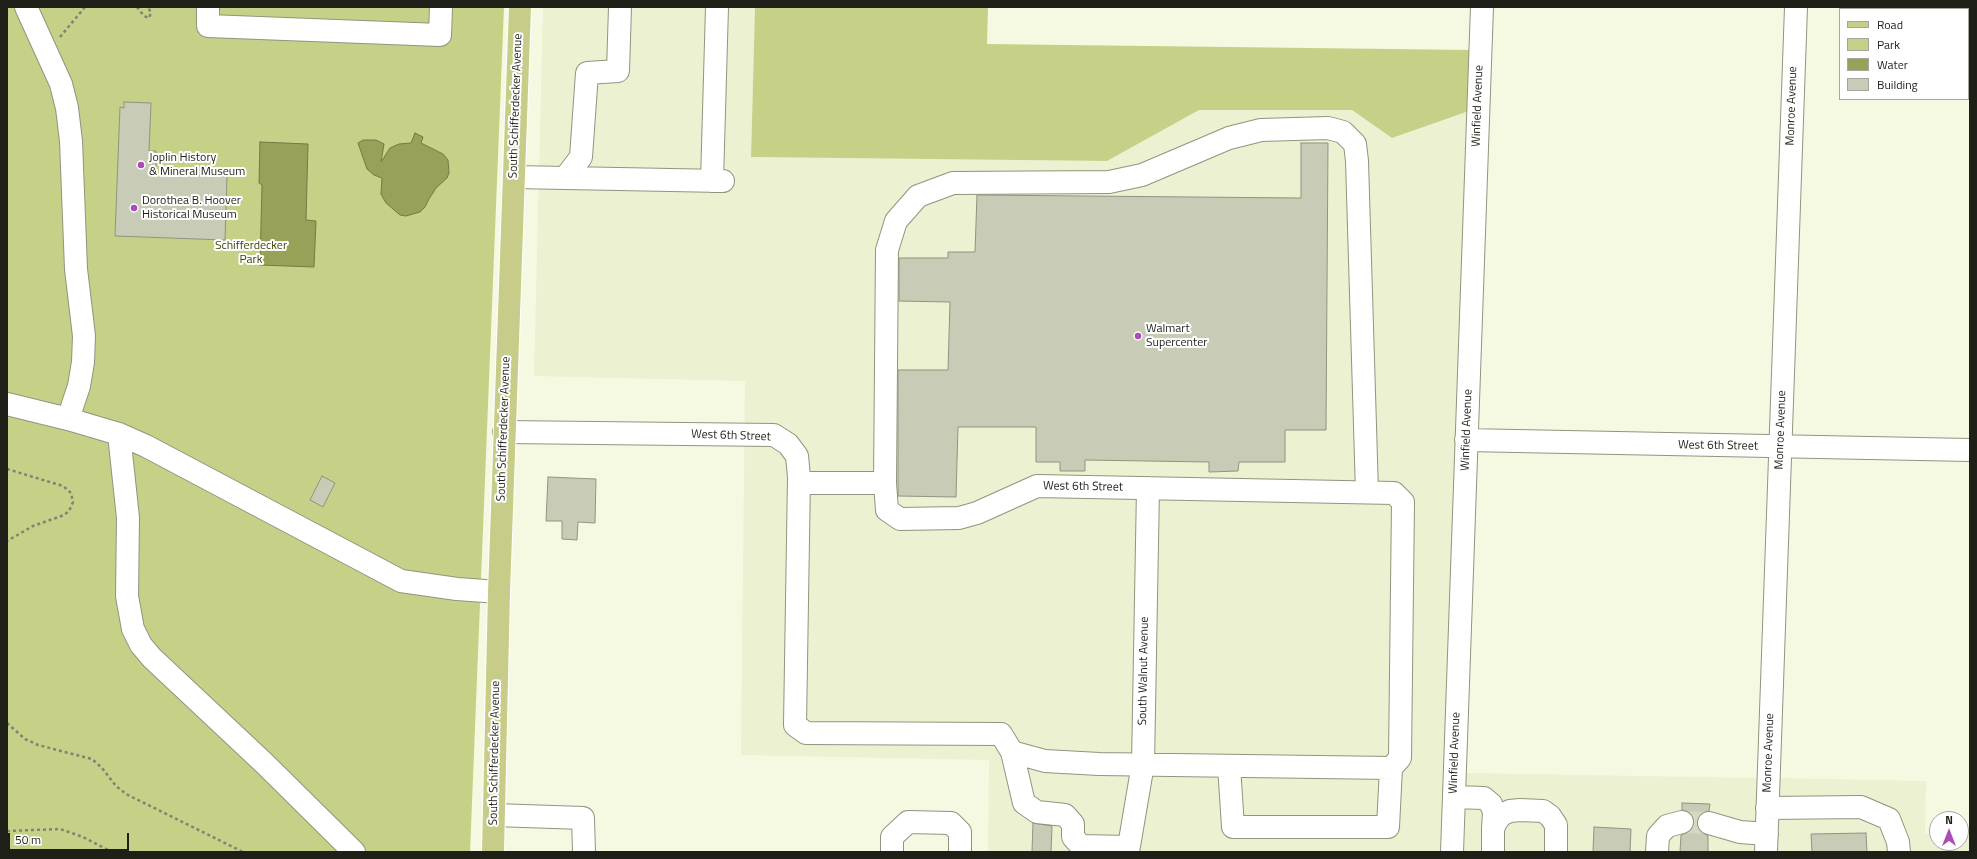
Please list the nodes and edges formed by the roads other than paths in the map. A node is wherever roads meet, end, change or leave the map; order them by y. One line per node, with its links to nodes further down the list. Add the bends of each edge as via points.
1 (26, 7): 12 (street, via 62,84 71,141 76,269 84,336 79,386)
2 (208, 7): 3 (street, via 208,26 440,35)
3 (440, 7)
4 (520, 7): 9 (main road, South Schifferdecker Avenue)
5 (620, 7): 10 (street, via 618,71 586,73 581,157)
6 (717, 7): 10 (street, via 717,181)
7 (1482, 7): 15 (street, Winfield Avenue)
8 (1796, 7): 16 (street, Monroe Avenue)
9 (514, 177): 10 (street); 13 (main road, South Schifferdecker Avenue)
10 (565, 178)
11 (7, 404): 12 (street)
12 (68, 419): 14 (street)
13 (504, 432): 18 (street, West 6th Street, via 774,435 788,444 797,456); 22 (main road, South Schifferdecker Avenue)
14 (119, 434): 22 (street, via 401,581); 36 (street, via 128,518 127,596 133,629 141,645)
15 (1466, 440): 16 (street, West 6th Street); 27 (street, Winfield Avenue)
16 (1780, 448): 17 (street, West 6th Street); 28 (street, Monroe Avenue)
17 (1970, 450)
18 (800, 483): 19 (street); 23 (street, West 6th Street, via 795,725 806,734 1001,734)
19 (885, 483): 20 (street, West 6th Street, via 887,510 900,519 959,518 977,513 1037,486); 21 (street, via 887,250 896,221 918,196 953,183 1109,182 1142,174 1229,138 1261,130 1328,128 1343,132 1355,144 1357,161)
20 (1148, 488): 21 (street, West 6th Street); 24 (street, South Walnut Avenue)
21 (1367, 492): 26 (street, West 6th Street, via 1394,492 1403,502 1400,758)
22 (499, 592): 29 (main road, South Schifferdecker Avenue)
23 (1012, 752): 24 (street, via 1045,761); 35 (street, via 1024,803 1037,812 1065,814 1073,824 1073,837 1081,846)
24 (1143, 764): 25 (street); 35 (street, South Walnut Avenue)
25 (1229, 766): 26 (street); 26 (street, via 1233,827 1388,827)
26 (1391, 768)
27 (1454, 797): 32 (street, via 1484,798 1488,801 1494,812); 41 (street, Winfield Avenue)
28 (1767, 808): 33 (street, Monroe Avenue); 45 (street, via 1861,807 1889,819)
29 (494, 814): 37 (main road, South Schifferdecker Avenue); 38 (street, via 583,818)
30 (1682, 822): 44 (street, via 1667,826 1658,836)
31 (1709, 823): 33 (street)
32 (1493, 829): 42 (street); 43 (street, via 1501,815 1510,811 1543,811 1556,825)
33 (1766, 843)
34 (960, 846): 39 (street, via 960,832 951,823 908,822 892,837); 40 (street, via 946,830 914,830 900,844)
35 (1128, 849)
36 (354, 852)
37 (493, 852)
38 (584, 852)
39 (892, 852)
40 (900, 852)
41 (1452, 852)
42 (1493, 852)
43 (1556, 852)
44 (1657, 852)
45 (1899, 852)

